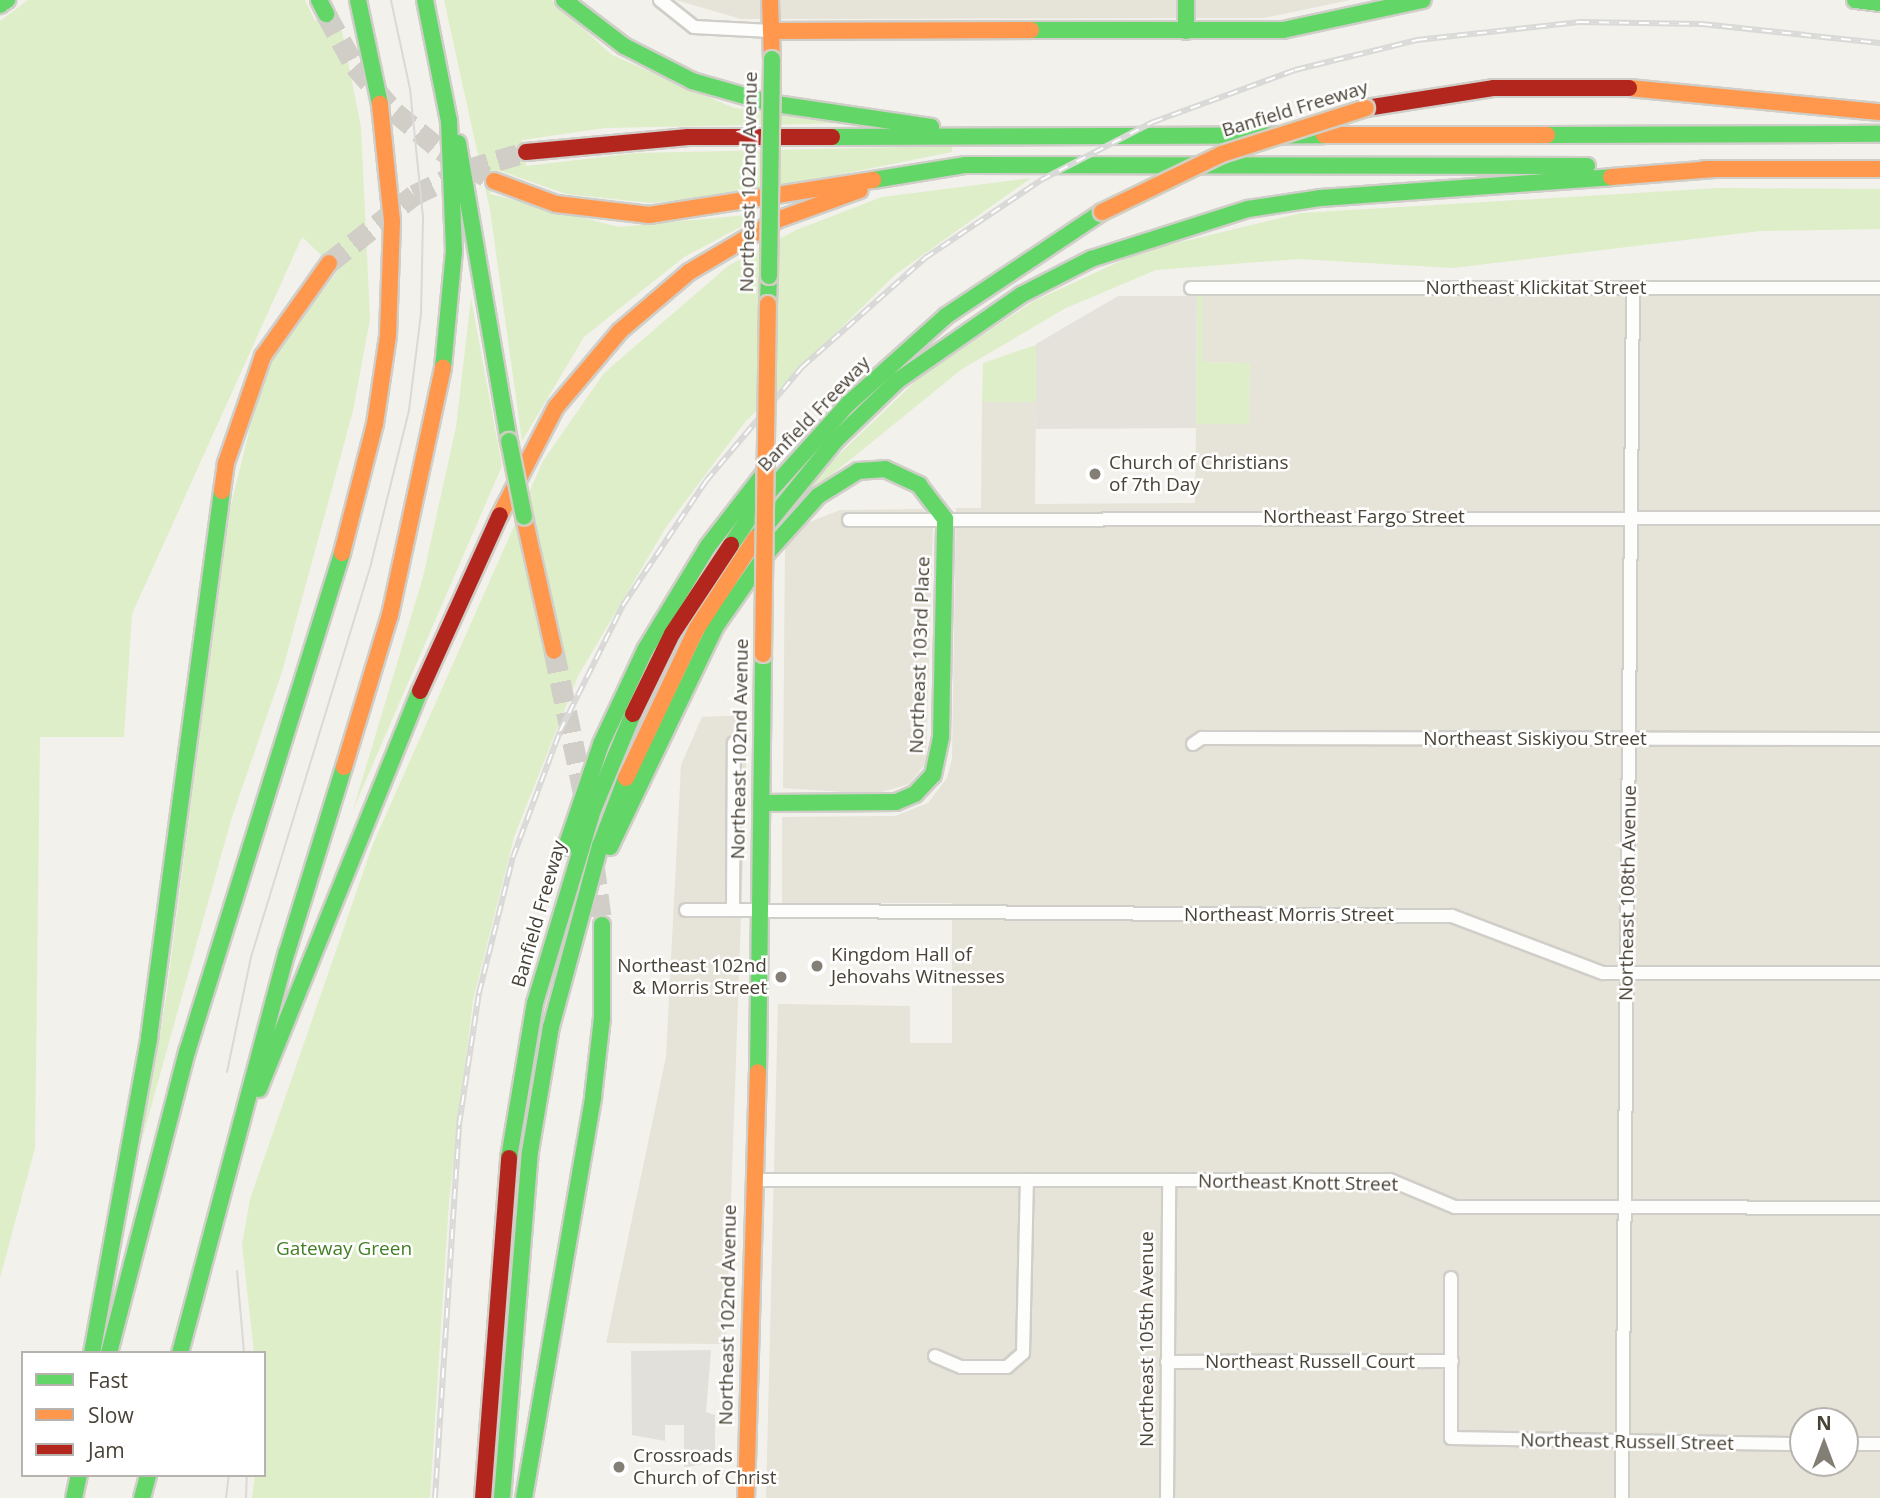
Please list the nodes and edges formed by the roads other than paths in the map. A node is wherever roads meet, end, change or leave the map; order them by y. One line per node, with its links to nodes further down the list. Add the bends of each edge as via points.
1 (7, 0): 11 (main road)
2 (358, 0): 54 (main road, via 384,126 391,207 388,336 375,424 351,520 187,1052)
3 (425, 0): 15 (main road)
4 (564, 0): 17 (main road, via 643,58 716,89 797,108)
5 (660, 0): 12 (street, via 694,27)
6 (771, 0): 12 (main road, Northeast 102nd Avenue)
7 (1186, 0): 13 (main road)
8 (1423, 0): 13 (main road, via 1294,29)
9 (1855, 0): 10 (main road)
10 (1880, 3)
11 (0, 5)
12 (771, 31): 13 (main road); 27 (main road, Northeast 102nd Avenue, bridge)
13 (1186, 31)
14 (1880, 112): 45 (main road, Banfield Freeway, bridge, via 1724,94 1570,86 1494,88 1366,108 1222,154 1102,212 946,316 848,404 760,502 672,634 629,720 579,851)
15 (449, 121): 32 (main road, bridge, via 462,154 509,441); 46 (main road, via 452,300 425,480)
16 (1880, 134): 17 (main road)
17 (988, 136): 18 (main road, via 656,138)
18 (526, 152)
19 (1715, 169): 20 (main road); 21 (main road, via 1020,163); 38 (main road, Banfield Freeway, via 1321,198 1248,209 1091,259 971,326 897,381 836,440 742,555 641,737)
20 (1880, 169)
21 (926, 170): 22 (main road, via 649,215 556,204); 46 (main road, via 801,210 710,257 620,331 556,407 481,550 349,856 270,1074)
22 (494, 181)
23 (330, 263): 53 (main road, via 263,356 224,473 152,1016)
24 (1191, 288): 25 (street, Northeast Klickitat Street)
25 (1633, 288): 26 (street, Northeast Klickitat Street); 28 (street, Northeast 108th Avenue)
26 (1880, 288)
27 (766, 471): 37 (main road, Northeast 102nd Avenue, bridge); 45 (main road, via 708,546 645,650 578,804 532,969)
28 (1631, 518): 29 (street, Northeast Fargo Street); 30 (street, Northeast Fargo Street); 34 (street, Northeast 108th Avenue)
29 (1880, 518)
30 (945, 519): 31 (street, Northeast Fargo Street); 37 (main road, Northeast 103rd Place, via 941,736 936,769 923,788 885,804); 38 (main road, via 919,485 885,468 843,477 812,502 767,553 716,626 624,822)
31 (849, 520)
32 (554, 651)
33 (1880, 739): 34 (street, Northeast Siskiyou Street)
34 (1630, 740): 36 (street, Northeast Siskiyou Street, via 1202,738); 44 (street, Northeast 108th Avenue)
35 (734, 743): 40 (street)
36 (1193, 744)
37 (761, 803): 41 (main road, Northeast 102nd Avenue)
38 (588, 885): 68 (main road, Banfield Freeway, via 551,1027 530,1152)
39 (686, 910): 40 (street, Northeast Morris Street)
40 (733, 911): 41 (street, Northeast Morris Street)
41 (759, 913): 44 (street, Northeast Morris Street, via 1452,916 1482,923 1583,969); 47 (main road, Northeast 102nd Avenue)
42 (602, 925): 69 (main road, via 602,1018 593,1097)
43 (1880, 973): 44 (street, Northeast Morris Street)
44 (1627, 974): 50 (street, Northeast 108th Avenue)
45 (535, 1003): 67 (main road, Banfield Freeway, via 510,1139)
46 (248, 1106): 55 (main road)
47 (753, 1180): 48 (street, Northeast Knott Street); 70 (main road, Northeast 102nd Avenue)
48 (1027, 1181): 49 (street, Northeast Knott Street); 56 (street, via 1020,1360 1007,1367 961,1367)
49 (1169, 1181): 50 (street, Northeast Knott Street, via 1390,1180 1455,1208); 58 (street, Northeast 105th Avenue)
50 (1625, 1207): 51 (street, Northeast Knott Street); 62 (street, Northeast 108th Avenue)
51 (1880, 1208)
52 (1451, 1278): 57 (street)
53 (92, 1351)
54 (110, 1351)
55 (181, 1351)
56 (935, 1356)
57 (1452, 1361): 58 (street, Northeast Russell Court); 62 (street, Northeast Russell Street, via 1451,1438)
58 (1167, 1362): 71 (street, Northeast 105th Avenue)
59 (1789, 1444): 62 (street, Northeast Russell Street)
60 (1859, 1444): 61 (street)
61 (1880, 1444)
62 (1622, 1445): 72 (street, Northeast 108th Avenue)
63 (79, 1477): 65 (main road)
64 (147, 1477): 66 (main road)
65 (74, 1498)
66 (142, 1498)
67 (483, 1498)
68 (502, 1498)
69 (524, 1498)
70 (746, 1498)
71 (1167, 1498)
72 (1622, 1498)

